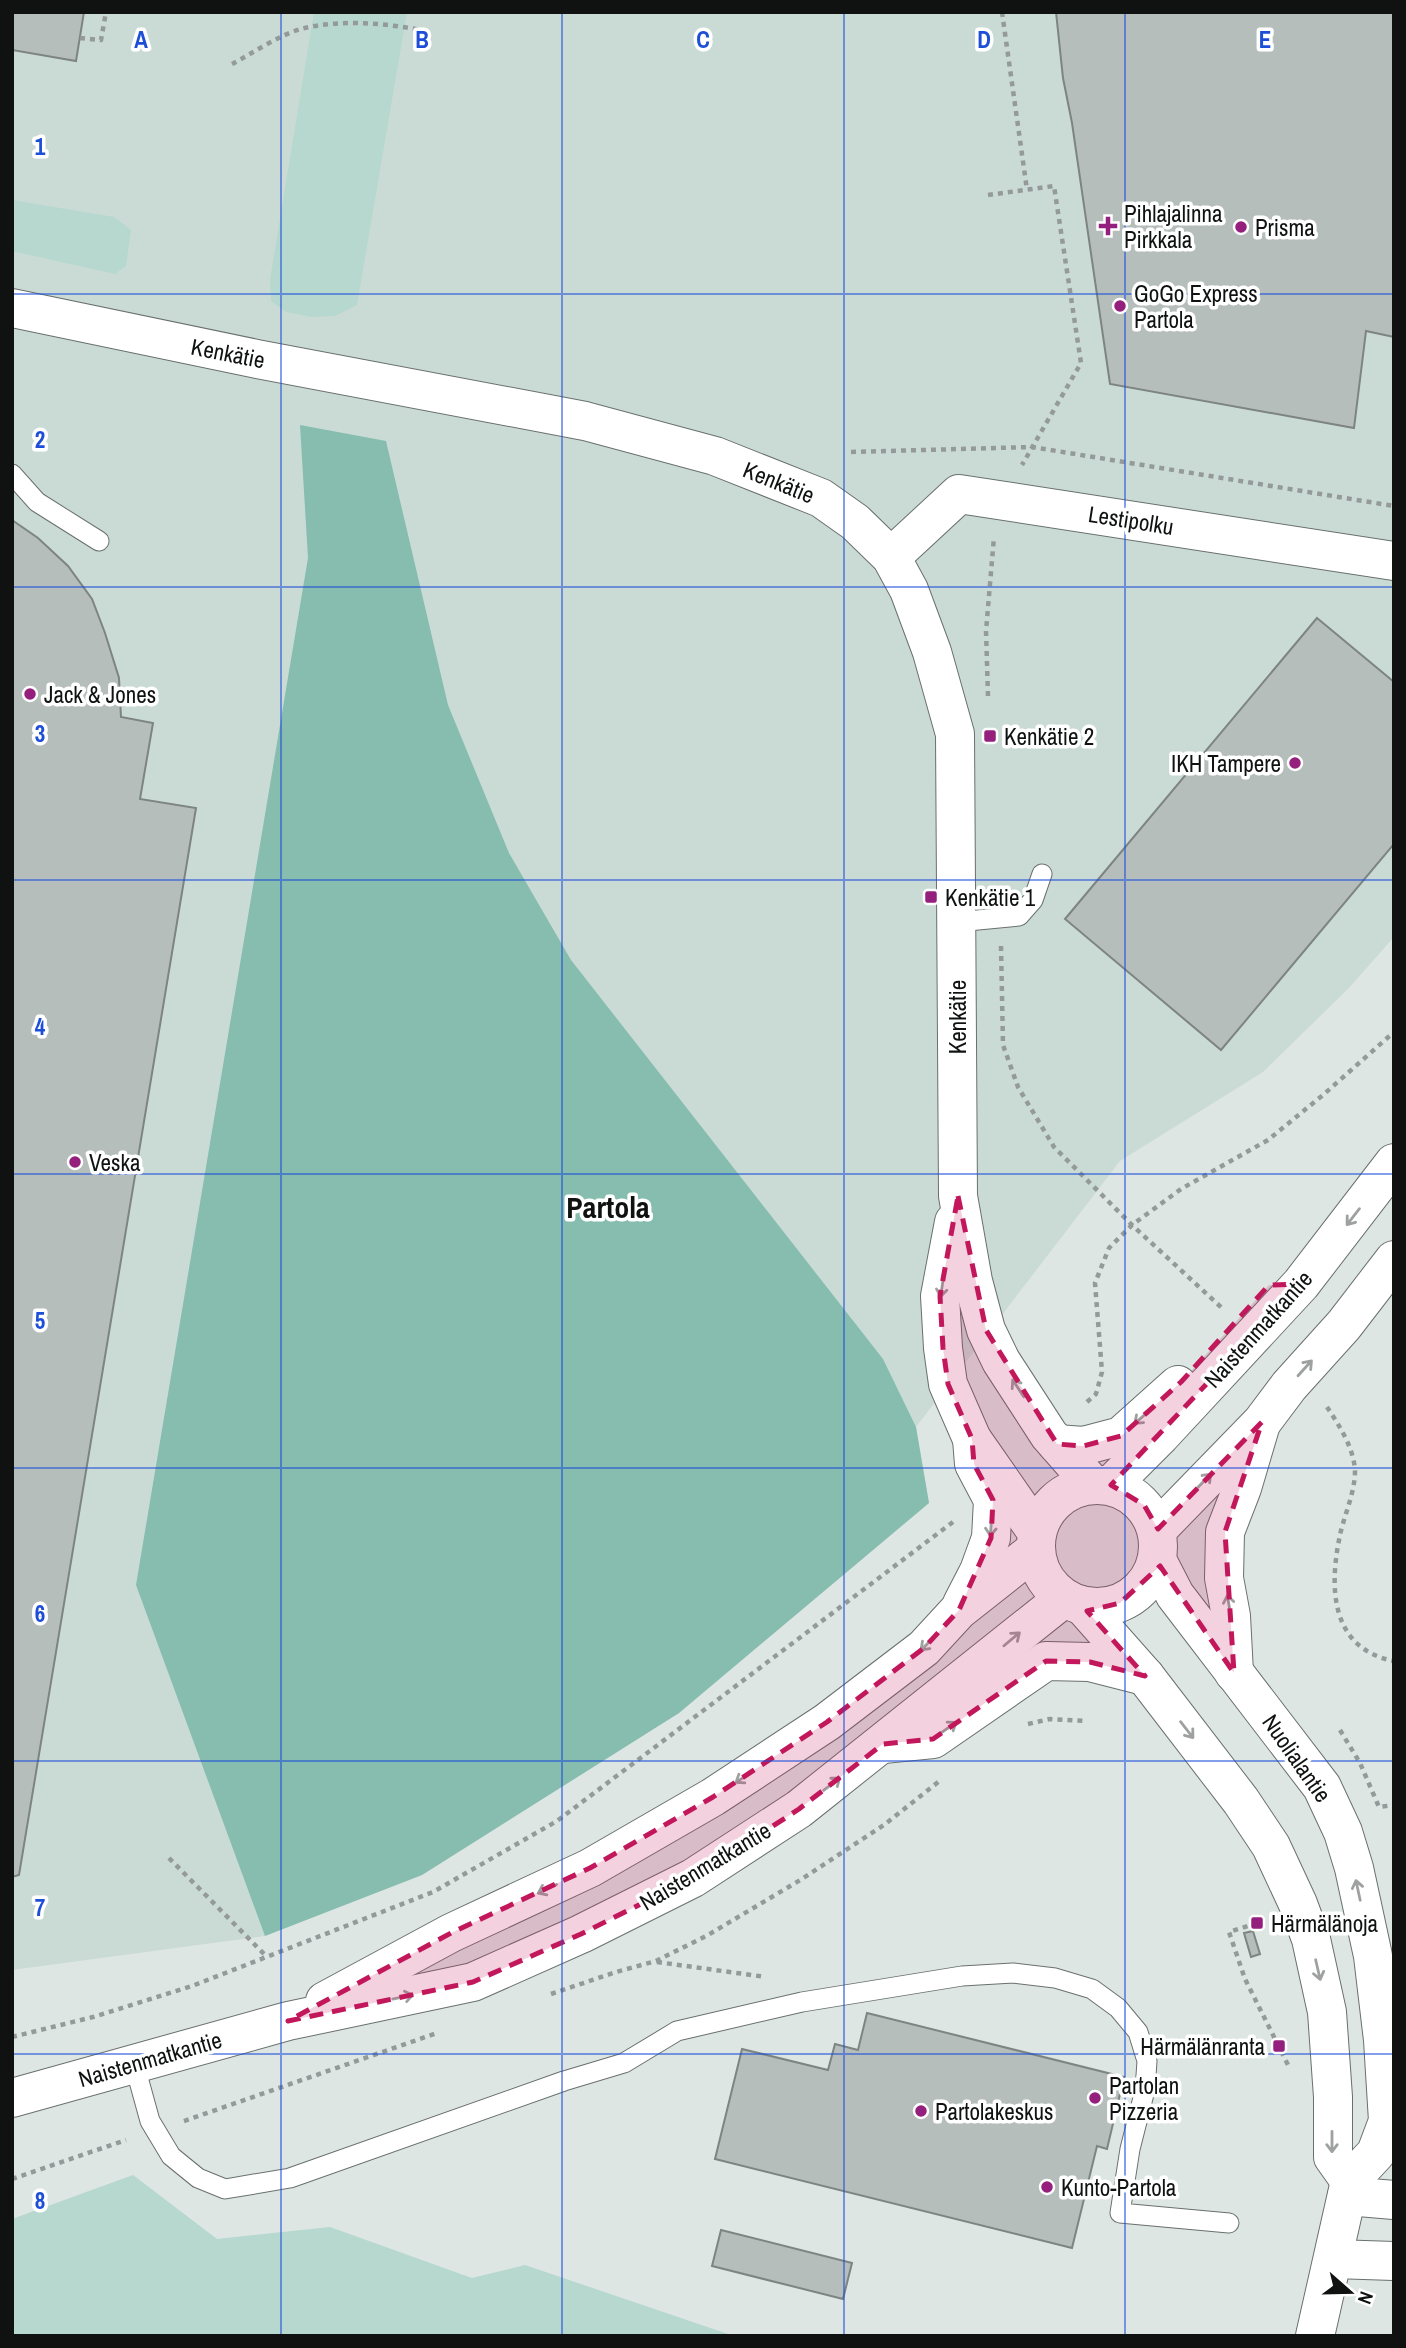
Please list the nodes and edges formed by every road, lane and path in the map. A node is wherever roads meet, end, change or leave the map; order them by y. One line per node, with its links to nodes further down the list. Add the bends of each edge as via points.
1 (106, 12): 4 (path, via 101,40)
2 (1002, 12): 6 (path)
3 (421, 30): 5 (path, via 391,24 298,29)
4 (80, 38)
5 (232, 64)
6 (1027, 190): 7 (path); 9 (path, via 1054,186 1081,363)
7 (988, 195)
8 (12, 308): 15 (street, Kenkätie, via 585,421 715,456 821,498 855,522)
9 (1032, 447): 10 (path); 12 (path); 13 (path)
10 (851, 452)
11 (12, 474): 14 (lane, via 37,502)
12 (1001, 500): 15 (street, Lestipolku, via 958,494); 16 (street, Lestipolku); 17 (path, via 986,631)
13 (1394, 506)
14 (99, 541)
15 (891, 557): 20 (street, Kenkätie, via 932,652 955,734)
16 (1394, 561)
17 (988, 697)
18 (1042, 874): 19 (lane, via 1033,900 1018,916)
19 (1000, 918): 20 (lane); 24 (path, via 1003,1045 1018,1087 1054,1147)
20 (957, 922): 23 (street, Kenkätie)
21 (1394, 1032): 24 (path, via 1268,1140 1181,1189)
22 (1394, 1163): 26 (street, Naistenmatkantie, one-way to 26)
23 (958, 1196): 30 (street, Kenkätie, one-way to 30, via 940,1296 948,1384); 31 (street, Kenkätie, one-way to 23, via 1000,1361 986,1330)
24 (1132, 1225): 27 (path); 31 (path, via 1109,1248 1095,1283 1102,1372 1096,1394)
25 (1394, 1260): 29 (street, one-way to 25)
26 (1301, 1283): 31 (street, one-way to 31, via 1269,1285 1181,1382 1121,1436 1083,1446); 32 (street, Naistenmatkantie, via 1161,1435)
27 (1223, 1309)
28 (1327, 1407): 38 (path, via 1345,1436 1355,1469 1339,1539 1336,1604 1352,1639 1362,1649)
29 (1262, 1422): 35 (street, one-way to 29); 39 (street, one-way to 29, via 1224,1578 1225,1532)
30 (972, 1439): 33 (street, via 974,1464); 34 (street, Kenkätie)
31 (1054, 1439): 32 (street, Kenkätie)
32 (1102, 1485): 34 (street, via 1073,1488 1057,1499 1044,1513); 35 (street, via 1129,1493 1144,1505)
33 (989, 1490): 37 (street, one-way to 37, via 993,1500 991,1538); 46 (path, via 557,1821 433,1892)
34 (1036, 1541): 36 (street, via 1040,1569 1050,1586); 37 (street, Naistenmatkantie)
35 (1157, 1545): 36 (street, via 1150,1578 1137,1593 1101,1608); 39 (street, Nuolialantie, via 1175,1595)
36 (1074, 1602): 40 (street); 42 (street, Naistenmatkantie, one-way to 36, via 1028,1625)
37 (958, 1610): 49 (street, Naistenmatkantie, one-way to 49, via 924,1648 827,1722 713,1797 590,1868 451,1933)
38 (1394, 1661)
39 (1234, 1673): 54 (street, Nuolialantie, one-way to 39, via 1376,2153 1388,2121 1373,1956 1354,1868 1322,1787)
40 (1145, 1676): 42 (street, one-way to 40, via 933,1739 1046,1661 1090,1662); 54 (street, one-way to 54, via 1241,1801 1271,1846 1298,1904 1327,2012 1332,2157)
41 (1340, 1730): 43 (path, via 1379,1807)
42 (883, 1744): 49 (street, Naistenmatkantie, one-way to 42, via 473,1982 581,1934 693,1878 799,1809)
43 (1394, 1805)
44 (169, 1858): 46 (path)
45 (1257, 1923): 52 (path, via 1229,1932 1245,1979)
46 (266, 1956): 50 (path, via 191,1986)
47 (656, 1961): 48 (path)
48 (775, 1979)
49 (288, 2021): 51 (street, Naistenmatkantie)
50 (12, 2037)
51 (134, 2063): 53 (street, Naistenmatkantie); 56 (lane, via 150,2121 170,2157 198,2178 225,2189 290,2178 624,2063 677,2031 802,2002 962,1976 1013,1973 1055,1978 1092,1989 1118,2008 1138,2032 1147,2061 1120,2213)
52 (1290, 2069)
53 (12, 2098)
54 (1349, 2189): 55 (street); 57 (street)
55 (1394, 2200)
56 (1229, 2223)
57 (1334, 2259): 58 (street); 59 (street)
58 (1394, 2261)
59 (1315, 2336)

